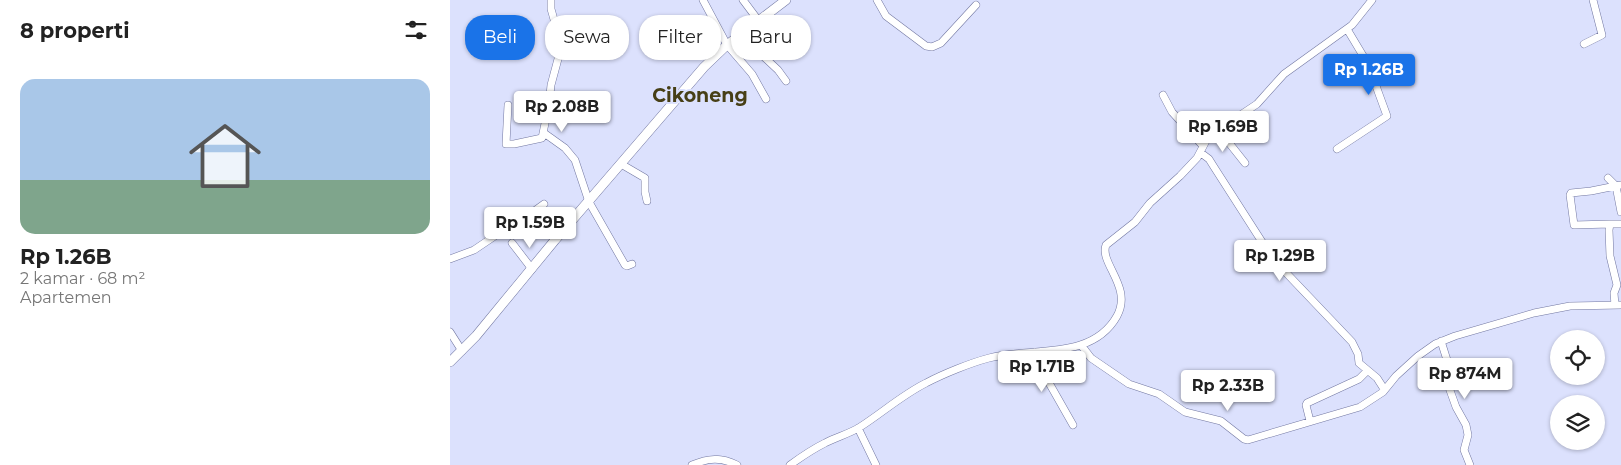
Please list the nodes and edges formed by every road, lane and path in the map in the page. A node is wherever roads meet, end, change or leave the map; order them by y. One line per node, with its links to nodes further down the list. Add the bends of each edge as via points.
1 (551, 0): 21 (street, via 558,30 558,59)
2 (703, 0): 14 (street)
3 (744, 0): 9 (street)
4 (786, 0): 10 (main road)
5 (877, 0): 8 (street, via 886,16 932,47 941,43)
6 (1372, 0): 11 (street)
7 (1593, 0): 13 (street, via 1602,35)
8 (976, 5)
9 (757, 15)
10 (765, 15)
11 (1347, 29): 20 (street, via 1284,74 1257,104); 22 (street, via 1368,64 1387,116)
12 (731, 42): 14 (main road)
13 (1584, 44)
14 (727, 45): 18 (street, via 752,74); 25 (main road, via 704,67)
15 (767, 60): 16 (street)
16 (786, 80)
17 (1163, 94): 23 (street, via 1172,112)
18 (766, 99)
19 (508, 105): 21 (street, via 506,144 540,139)
20 (1218, 129): 23 (street, via 1207,139); 24 (street)
21 (544, 133): 29 (street, via 575,160)
22 (1337, 149)
23 (1202, 150): 41 (street, via 1135,222 1106,245 1105,253 1120,290 1120,309 1112,324 1090,342); 45 (street, via 1273,259 1348,336 1358,354 1358,361)
24 (1245, 163)
25 (621, 164): 28 (street, via 646,178); 29 (main road)
26 (1608, 178): 27 (street)
27 (1619, 185): 31 (street); 32 (street, via 1570,195 1574,225)
28 (647, 201)
29 (589, 202): 36 (street, via 625,265); 37 (main road)
30 (544, 204): 35 (street, via 526,217 509,222 508,228 478,247)
31 (1621, 212)
32 (1610, 224): 33 (street); 38 (street, via 1610,256)
33 (1621, 224)
34 (512, 243): 37 (street)
35 (450, 259)
36 (632, 264)
37 (532, 269): 42 (main road)
38 (1618, 305): 40 (street, via 1552,309)
39 (450, 332): 42 (street)
40 (1441, 341): 46 (street, via 1418,356); 54 (street, via 1447,360 1442,368 1466,425 1468,435 1464,450)
41 (1081, 345): 43 (street); 47 (street, via 1091,358 1129,384 1159,394 1186,412 1221,421 1246,440)
42 (462, 351): 44 (main road)
43 (1034, 352): 48 (street, via 1039,368); 49 (street, via 987,358 926,383)
44 (450, 362)
45 (1367, 371): 46 (street); 47 (street, via 1359,379 1306,403)
46 (1384, 389): 47 (street, via 1360,407)
47 (1310, 421)
48 (1073, 425)
49 (858, 428): 52 (street, via 823,444); 53 (street)
50 (692, 465): 51 (street, via 716,459)
51 (737, 465)
52 (790, 465)
53 (876, 465)
54 (1470, 465)

